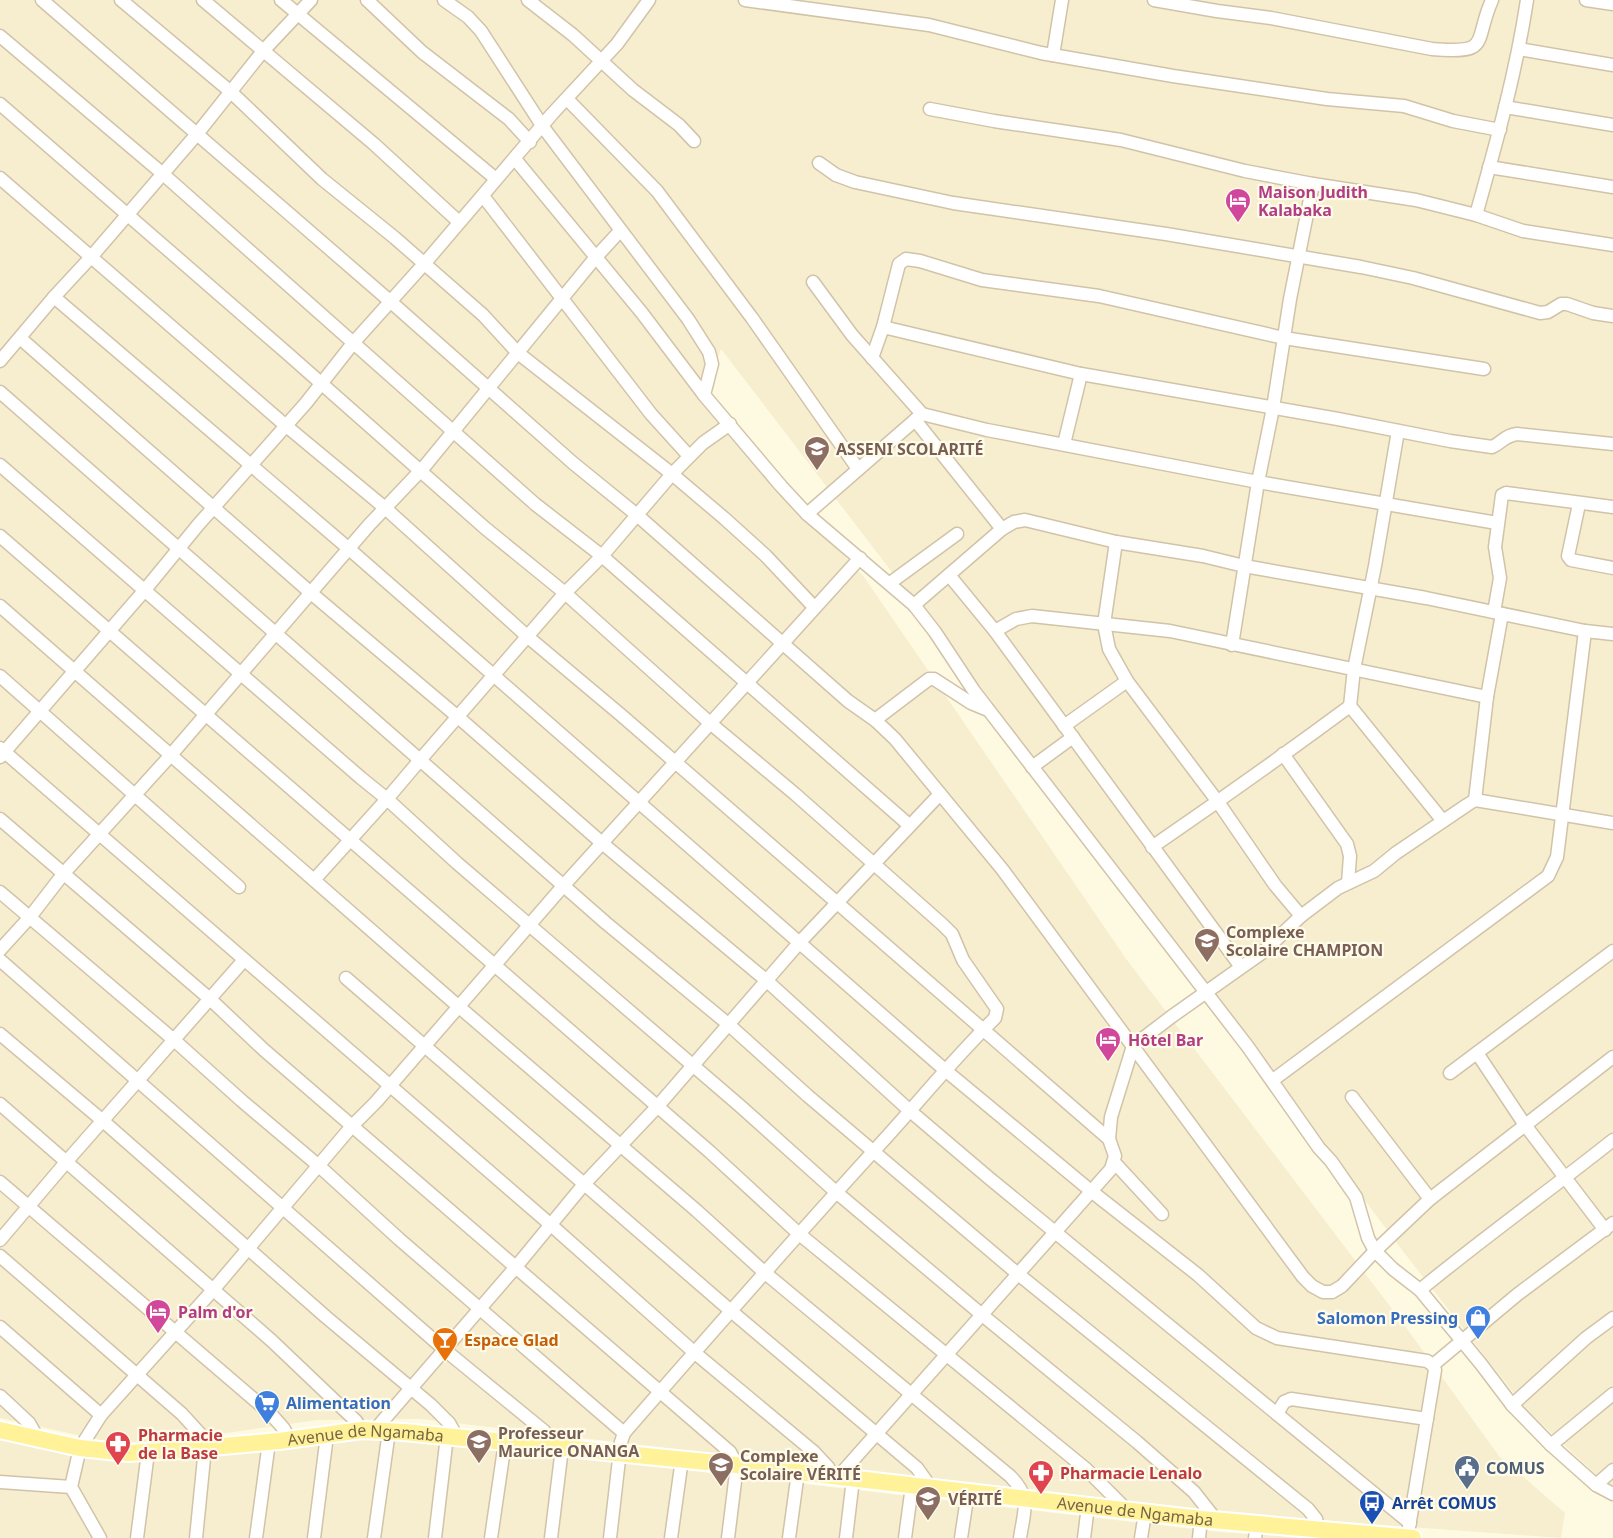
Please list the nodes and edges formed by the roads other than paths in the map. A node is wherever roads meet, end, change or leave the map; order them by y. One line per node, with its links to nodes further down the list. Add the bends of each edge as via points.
1 (42, 0): 32 (street)
2 (121, 0): 24 (street)
3 (203, 0): 20 (street)
4 (281, 0): 17 (street)
5 (311, 0): 17 (street)
6 (367, 0): 34 (street, via 422,52 509,119)
7 (444, 0): 30 (street, via 481,31)
8 (528, 0): 22 (street)
9 (649, 0): 22 (street)
10 (745, 0): 21 (street, via 929,25)
11 (1062, 0): 21 (street)
12 (1154, 0): 13 (street, via 1452,51 1475,46)
13 (1492, 0)
14 (1527, 0): 19 (street)
15 (1586, 0): 16 (street)
16 (1613, 4)
17 (299, 14): 20 (street); 40 (street)
18 (0, 36): 38 (street)
19 (1519, 49): 23 (street); 27 (street)
20 (263, 51): 24 (street); 46 (street)
21 (1053, 55): 31 (street, via 1327,99 1404,106)
22 (601, 60): 25 (street); 33 (street)
23 (1613, 64)
24 (231, 92): 32 (street); 52 (street, via 322,179)
25 (567, 99): 30 (street); 82 (street, via 657,191)
26 (0, 104): 44 (street)
27 (1505, 107): 29 (street); 31 (street)
28 (930, 109): 41 (street, via 1121,140)
29 (1613, 125)
30 (543, 127): 34 (street); 47 (street)
31 (1500, 130): 37 (street)
32 (197, 134): 38 (street); 56 (street)
33 (694, 141)
34 (530, 142): 35 (street)
35 (515, 159): 40 (street); 51 (street)
36 (819, 163): 50 (street, via 855,182 952,203)
37 (1489, 167): 42 (street); 45 (street)
38 (163, 174): 44 (street); 61 (street)
39 (0, 178): 49 (street)
40 (496, 179): 43 (street)
41 (1313, 184): 45 (street, via 1416,200); 50 (street)
42 (1613, 187)
43 (483, 196): 46 (street); 55 (street)
44 (126, 214): 49 (street); 67 (street)
45 (1476, 215): 48 (street, via 1523,231)
46 (459, 222): 52 (street)
47 (620, 231): 51 (street); 70 (street, via 709,352 712,364)
48 (1613, 245)
49 (92, 256): 54 (street); 74 (street)
50 (1299, 256): 57 (street, via 1413,278 1540,313 1567,304); 60 (street)
51 (596, 257): 55 (street); 70 (street)
52 (424, 264): 56 (street); 62 (street, via 483,315)
53 (813, 282): 63 (street)
54 (54, 297): 59 (street); 81 (street)
55 (563, 298): 62 (street); 79 (street, via 651,414)
56 (391, 302): 61 (street); 68 (street)
57 (1613, 316)
58 (882, 327): 60 (street, via 899,264 906,259 982,280 1099,296); 63 (street); 66 (street)
59 (20, 338): 64 (street); 88 (street)
60 (1284, 338): 65 (street); 71 (street)
61 (354, 342): 67 (street); 75 (street)
62 (518, 353): 68 (street); 84 (street)
63 (872, 358): 72 (street)
64 (0, 361)
65 (1484, 369)
66 (1081, 374): 71 (street); 78 (street)
67 (321, 383): 74 (street); 83 (street)
68 (489, 388): 75 (street); 92 (street)
69 (0, 392): 99 (street)
70 (704, 395): 73 (street)
71 (1273, 408): 76 (street); 85 (street)
72 (918, 417): 78 (street); 82 (street); 94 (street)
73 (730, 424): 79 (street); 91 (street)
74 (285, 425): 81 (street); 89 (street)
75 (454, 431): 83 (street); 100 (street, via 535,504)
76 (1398, 431): 77 (street, via 1492,447 1502,438 1517,434); 86 (street)
77 (1612, 442)
78 (1064, 444): 85 (street)
79 (689, 456): 84 (street)
80 (0, 465): 107 (street)
81 (252, 465): 88 (street); 98 (street)
82 (858, 469): 91 (street)
83 (419, 471): 89 (street); 109 (street)
84 (672, 474): 92 (street); 112 (street, via 766,556)
85 (1258, 482): 86 (street); 102 (street)
86 (1386, 503): 93 (street); 106 (street)
87 (1580, 504): 90 (street); 93 (street, via 1504,494); 103 (street, via 1568,556 1571,560)
88 (214, 507): 99 (street); 108 (street)
89 (384, 507): 98 (street); 120 (street)
90 (1613, 507)
91 (807, 514): 101 (street)
92 (637, 515): 100 (street); 121 (street)
93 (1497, 523): 113 (street)
94 (1002, 529): 97 (street, via 1025,520); 104 (street)
95 (957, 534): 105 (street)
96 (0, 536): 115 (street)
97 (1116, 542): 102 (street); 114 (street)
98 (348, 548): 108 (street); 127 (street)
99 (178, 549): 107 (street); 118 (street)
100 (602, 556): 109 (street); 129 (street)
101 (860, 558): 105 (street); 112 (street)
102 (1244, 566): 106 (street); 122 (street)
103 (1613, 568)
104 (949, 575): 110 (street); 116 (street)
105 (890, 584): 110 (street)
106 (1370, 588): 113 (street); 123 (street)
107 (144, 591): 115 (street); 125 (street)
108 (311, 593): 118 (street); 135 (street)
109 (565, 593): 120 (street); 137 (street)
110 (914, 605): 133 (street)
111 (0, 606): 124 (street)
112 (814, 607): 121 (street)
113 (1498, 613): 117 (street); 130 (street)
114 (1104, 624): 116 (street, via 1032,616); 122 (street, via 1170,631); 128 (street, via 1109,649)
115 (108, 630): 124 (street); 134 (street)
116 (995, 631): 138 (street)
117 (1586, 631): 119 (street); 152 (street)
118 (275, 633): 125 (street); 143 (street)
119 (1613, 634)
120 (528, 637): 127 (street); 144 (street)
121 (781, 643): 129 (street); 136 (street)
122 (1232, 645): 123 (street)
123 (1354, 669): 130 (street); 131 (street)
124 (72, 671): 132 (street); 142 (street)
125 (241, 673): 134 (street); 148 (street)
126 (0, 676): 132 (street)
127 (494, 676): 135 (street); 150 (street)
128 (1127, 681): 138 (street); 151 (street)
129 (746, 682): 137 (street); 156 (street)
130 (1487, 697): 149 (street)
131 (1350, 706): 141 (street); 154 (street)
132 (40, 710): 140 (street); 146 (street)
133 (989, 710): 136 (street, via 929,679); 145 (street)
134 (205, 714): 142 (street); 158 (street)
135 (458, 717): 143 (street); 159 (street)
136 (875, 720): 147 (street, via 904,748)
137 (710, 723): 144 (street); 161 (street)
138 (1064, 726): 139 (street)
139 (1073, 737): 145 (street); 160 (street)
140 (1, 752): 157 (street)
141 (1283, 754): 151 (street); 164 (street, via 1347,844)
142 (170, 756): 146 (street); 163 (street)
143 (420, 760): 148 (street); 165 (street)
144 (675, 762): 150 (street); 168 (street)
145 (1032, 767): 181 (street)
146 (135, 794): 157 (street); 166 (street)
147 (940, 794): 156 (street); 188 (street, via 1002,868)
148 (387, 799): 158 (street); 171 (street)
149 (1475, 800): 152 (street); 154 (street)
150 (640, 801): 159 (street); 172 (street)
151 (1218, 802): 160 (street); 169 (street)
152 (1563, 816): 155 (street); 195 (street, via 1557,857 1548,876)
153 (0, 819): 162 (street)
154 (1443, 821): 164 (street, via 1374,871)
155 (1613, 823)
156 (909, 825): 161 (street)
157 (99, 833): 162 (street); 176 (street)
158 (351, 840): 163 (street); 177 (street)
159 (602, 843): 165 (street); 180 (street)
160 (1152, 847): 178 (street)
161 (873, 864): 168 (street); 185 (street, via 952,934 963,960 997,1009 995,1018)
162 (64, 873): 170 (street); 182 (street)
163 (314, 880): 183 (street)
164 (1348, 883): 169 (street)
165 (564, 885): 171 (street); 184 (street)
166 (239, 886)
167 (0, 892): 170 (street)
168 (836, 903): 172 (street); 185 (street)
169 (1301, 916): 178 (street)
170 (30, 917): 173 (street); 187 (street)
171 (529, 924): 177 (street); 192 (street)
172 (799, 943): 180 (street); 193 (street)
173 (0, 950)
174 (1613, 951): 190 (street)
175 (0, 960): 196 (street)
176 (244, 960): 182 (street); 197 (street)
177 (494, 966): 183 (street); 200 (street)
178 (1241, 967): 181 (street)
179 (346, 978): 189 (street)
180 (767, 981): 184 (street); 201 (street)
181 (1205, 993): 188 (street); 195 (street)
182 (210, 999): 187 (street); 204 (street)
183 (458, 1006): 189 (street); 207 (street)
184 (728, 1024): 192 (street); 208 (street)
185 (983, 1029): 193 (street); 205 (street)
186 (0, 1034): 202 (street)
187 (174, 1040): 196 (street); 211 (street)
188 (1133, 1046): 205 (street, via 1111,1117); 227 (street, via 1312,1286 1332,1292)
189 (424, 1047): 197 (street); 214 (street)
190 (1477, 1053): 194 (street); 203 (street)
191 (1613, 1057): 203 (street)
192 (692, 1066): 200 (street); 216 (street)
193 (945, 1070): 201 (street); 215 (street)
194 (1450, 1073)
195 (1273, 1080): 227 (street, via 1356,1197)
196 (138, 1081): 202 (street); 219 (street)
197 (389, 1086): 204 (street); 221 (street)
198 (1352, 1097): 217 (street)
199 (0, 1104): 209 (street)
200 (657, 1107): 207 (street); 224 (street)
201 (909, 1110): 208 (street); 223 (street)
202 (103, 1121): 209 (street); 226 (street)
203 (1525, 1125): 212 (street); 217 (street)
204 (352, 1126): 211 (street); 229 (street)
205 (1109, 1139): 210 (street)
206 (1613, 1140): 212 (street)
207 (621, 1147): 214 (street); 230 (street)
208 (873, 1152): 216 (street); 231 (street)
209 (67, 1161): 218 (street); 232 (street)
210 (1114, 1162): 215 (street); 220 (street)
211 (319, 1166): 219 (street); 234 (street)
212 (1565, 1179): 222 (street); 233 (street, via 1479,1241)
213 (0, 1182): 218 (street)
214 (585, 1183): 221 (street); 235 (street)
215 (1090, 1191): 223 (street); 244 (street, via 1198,1275 1265,1334)
216 (836, 1192): 224 (street); 236 (street)
217 (1430, 1199): 227 (street)
218 (28, 1206): 225 (street); 239 (street)
219 (282, 1208): 226 (street); 241 (street)
220 (1162, 1214)
221 (551, 1225): 229 (street); 242 (street)
222 (1609, 1227): 240 (street)
223 (1055, 1232): 231 (street); 252 (street)
224 (798, 1233): 230 (street); 243 (street)
225 (0, 1240)
226 (248, 1248): 232 (street); 246 (street)
227 (1375, 1251): 233 (street)
228 (0, 1256): 245 (street)
229 (516, 1268): 234 (street); 247 (street)
230 (764, 1272): 235 (street); 248 (street)
231 (1018, 1274): 236 (street); 289 (street, via 1308,1509)
232 (213, 1290): 239 (street); 256 (street, via 356,1421)
233 (1420, 1290): 240 (street)
234 (480, 1309): 241 (street); 257 (street)
235 (731, 1311): 242 (street); 258 (street)
236 (981, 1314): 243 (street); 287 (street, via 1194,1492)
237 (1613, 1318): 251 (street)
238 (0, 1327): 253 (street)
239 (174, 1332): 245 (street); 262 (street, via 270,1413)
240 (1461, 1339): 244 (street); 251 (street)
241 (445, 1350): 246 (street); 268 (street, via 544,1431)
242 (695, 1353): 247 (street); 275 (street)
243 (945, 1355): 248 (street); 285 (street, via 1086,1469)
244 (1433, 1365): 254 (street)
245 (138, 1375): 253 (street); 266 (street, via 196,1427)
246 (410, 1389): 256 (street); 260 (street, via 441,1415)
247 (660, 1392): 257 (street); 272 (street, via 730,1452)
248 (912, 1394): 258 (street); 283 (street, via 1010,1476)
249 (1613, 1394): 265 (street)
250 (0, 1396): 261 (street, via 29,1423)
251 (1512, 1405): 265 (street)
252 (1277, 1414): 254 (street, via 1284,1402 1296,1399); 291 (street)
253 (101, 1415): 267 (street)
254 (1427, 1419): 291 (street)
255 (0, 1430): 261 (main road, Avenue de Ngamaba)
256 (375, 1431): 259 (main road, Avenue de Ngamaba); 260 (main road, Avenue de Ngamaba); 297 (street)
257 (624, 1433): 270 (street)
258 (877, 1434): 275 (street); 280 (street, via 917,1467)
259 (327, 1435): 262 (main road, Avenue de Ngamaba); 296 (street)
260 (452, 1436): 264 (main road, Avenue de Ngamaba); 298 (street)
261 (38, 1439): 267 (main road, Avenue de Ngamaba)
262 (290, 1440): 263 (main road, Avenue de Ngamaba)
263 (269, 1442): 266 (main road, Avenue de Ngamaba); 295 (street)
264 (505, 1442): 268 (main road, Avenue de Ngamaba); 299 (street)
265 (1551, 1445): 277 (street)
266 (208, 1447): 269 (main road, Avenue de Ngamaba); 294 (street)
267 (80, 1448): 269 (main road, Avenue de Ngamaba); 278 (street)
268 (559, 1448): 270 (main road, Avenue de Ngamaba); 300 (street)
269 (148, 1452): 293 (street)
270 (620, 1454): 271 (main road, Avenue de Ngamaba); 301 (street)
271 (682, 1460): 272 (main road, Avenue de Ngamaba); 302 (street)
272 (737, 1465): 274 (main road, Avenue de Ngamaba); 303 (street)
273 (1613, 1470): 277 (street)
274 (798, 1472): 275 (main road, Avenue de Ngamaba); 304 (street)
275 (841, 1478): 279 (main road, Avenue de Ngamaba); 305 (street)
276 (0, 1482): 278 (street)
277 (1596, 1485): 282 (street)
278 (71, 1486): 292 (street)
279 (912, 1486): 280 (main road, Avenue de Ngamaba); 306 (street)
280 (932, 1489): 281 (main road, Avenue de Ngamaba)
281 (968, 1492): 283 (main road, Avenue de Ngamaba); 307 (street)
282 (1613, 1494)
283 (1025, 1499): 284 (main road, Avenue de Ngamaba); 308 (street)
284 (1088, 1506): 285 (main road, Avenue de Ngamaba); 309 (street)
285 (1128, 1511): 286 (main road, Avenue de Ngamaba)
286 (1145, 1513): 287 (main road, Avenue de Ngamaba); 310 (street)
287 (1208, 1520): 288 (main road, Avenue de Ngamaba); 311 (street)
288 (1256, 1531): 290 (main road, Avenue de Ngamaba)
289 (1327, 1532): 290 (main road, Avenue de Ngamaba); 291 (main road, Avenue de Ngamaba)
290 (1298, 1533)
291 (1407, 1535)
292 (100, 1538)
293 (137, 1538)
294 (196, 1538)
295 (256, 1538)
296 (314, 1538)
297 (374, 1538)
298 (435, 1538)
299 (491, 1538)
300 (551, 1538)
301 (610, 1538)
302 (671, 1538)
303 (728, 1538)
304 (789, 1538)
305 (846, 1538)
306 (905, 1538)
307 (961, 1538)
308 (1020, 1538)
309 (1084, 1538)
310 (1141, 1538)
311 (1199, 1538)

